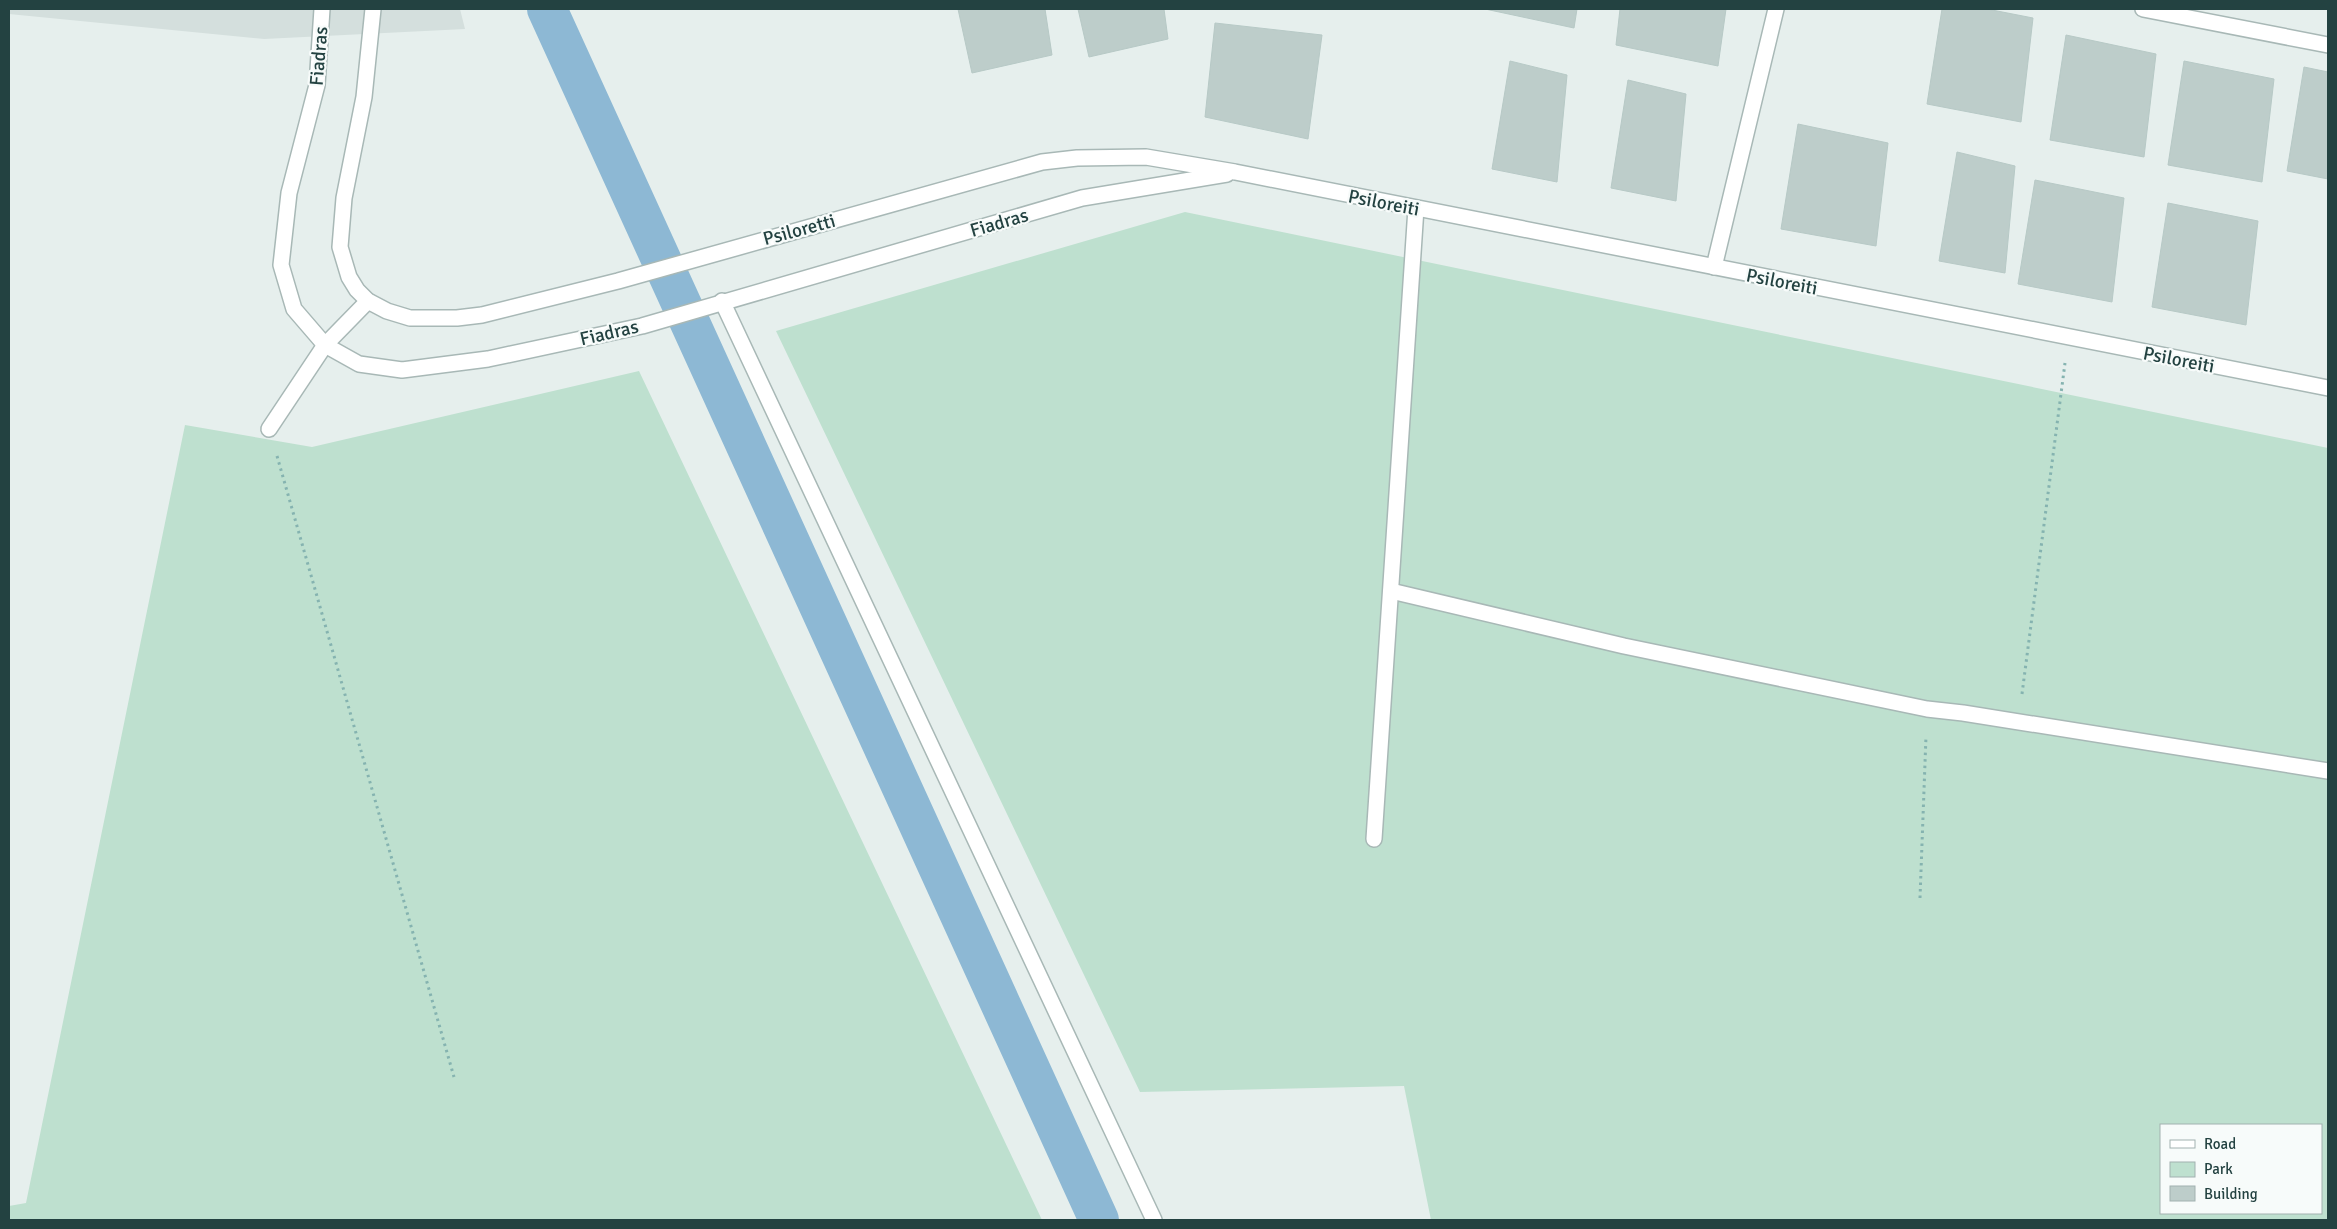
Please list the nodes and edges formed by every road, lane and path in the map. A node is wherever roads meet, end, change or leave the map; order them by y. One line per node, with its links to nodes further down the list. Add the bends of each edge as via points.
1 (322, 9): 12 (street, Fiadras, via 317,84 289,193 281,265 294,309)
2 (373, 9): 9 (street, via 364,96 340,228 340,247 346,270 357,290)
3 (1776, 9): 8 (street)
4 (2143, 9): 5 (street)
5 (2328, 45)
6 (1235, 172): 7 (street, Psiloreiti); 9 (street, Psiloretti, via 1146,157 1042,162 618,282 482,315 410,318); 10 (street, Fiadras, via 1082,198)
7 (1416, 208): 8 (street, Psiloreiti); 15 (street)
8 (1714, 267): 11 (street, Psiloreiti)
9 (368, 301): 12 (street)
10 (722, 301): 12 (street, Fiadras, via 642,326 488,359 402,370 359,364); 22 (street)
11 (2069, 337): 13 (street, Psiloreiti); 17 (path)
12 (325, 345): 14 (street)
13 (2328, 388)
14 (270, 429): 21 (path)
15 (1391, 591): 16 (street, via 1624,646); 19 (street)
16 (1928, 709): 17 (street); 20 (path)
17 (2018, 722): 18 (street)
18 (2328, 771)
19 (1374, 839)
20 (1920, 898)
21 (454, 1077)
22 (1154, 1220)

